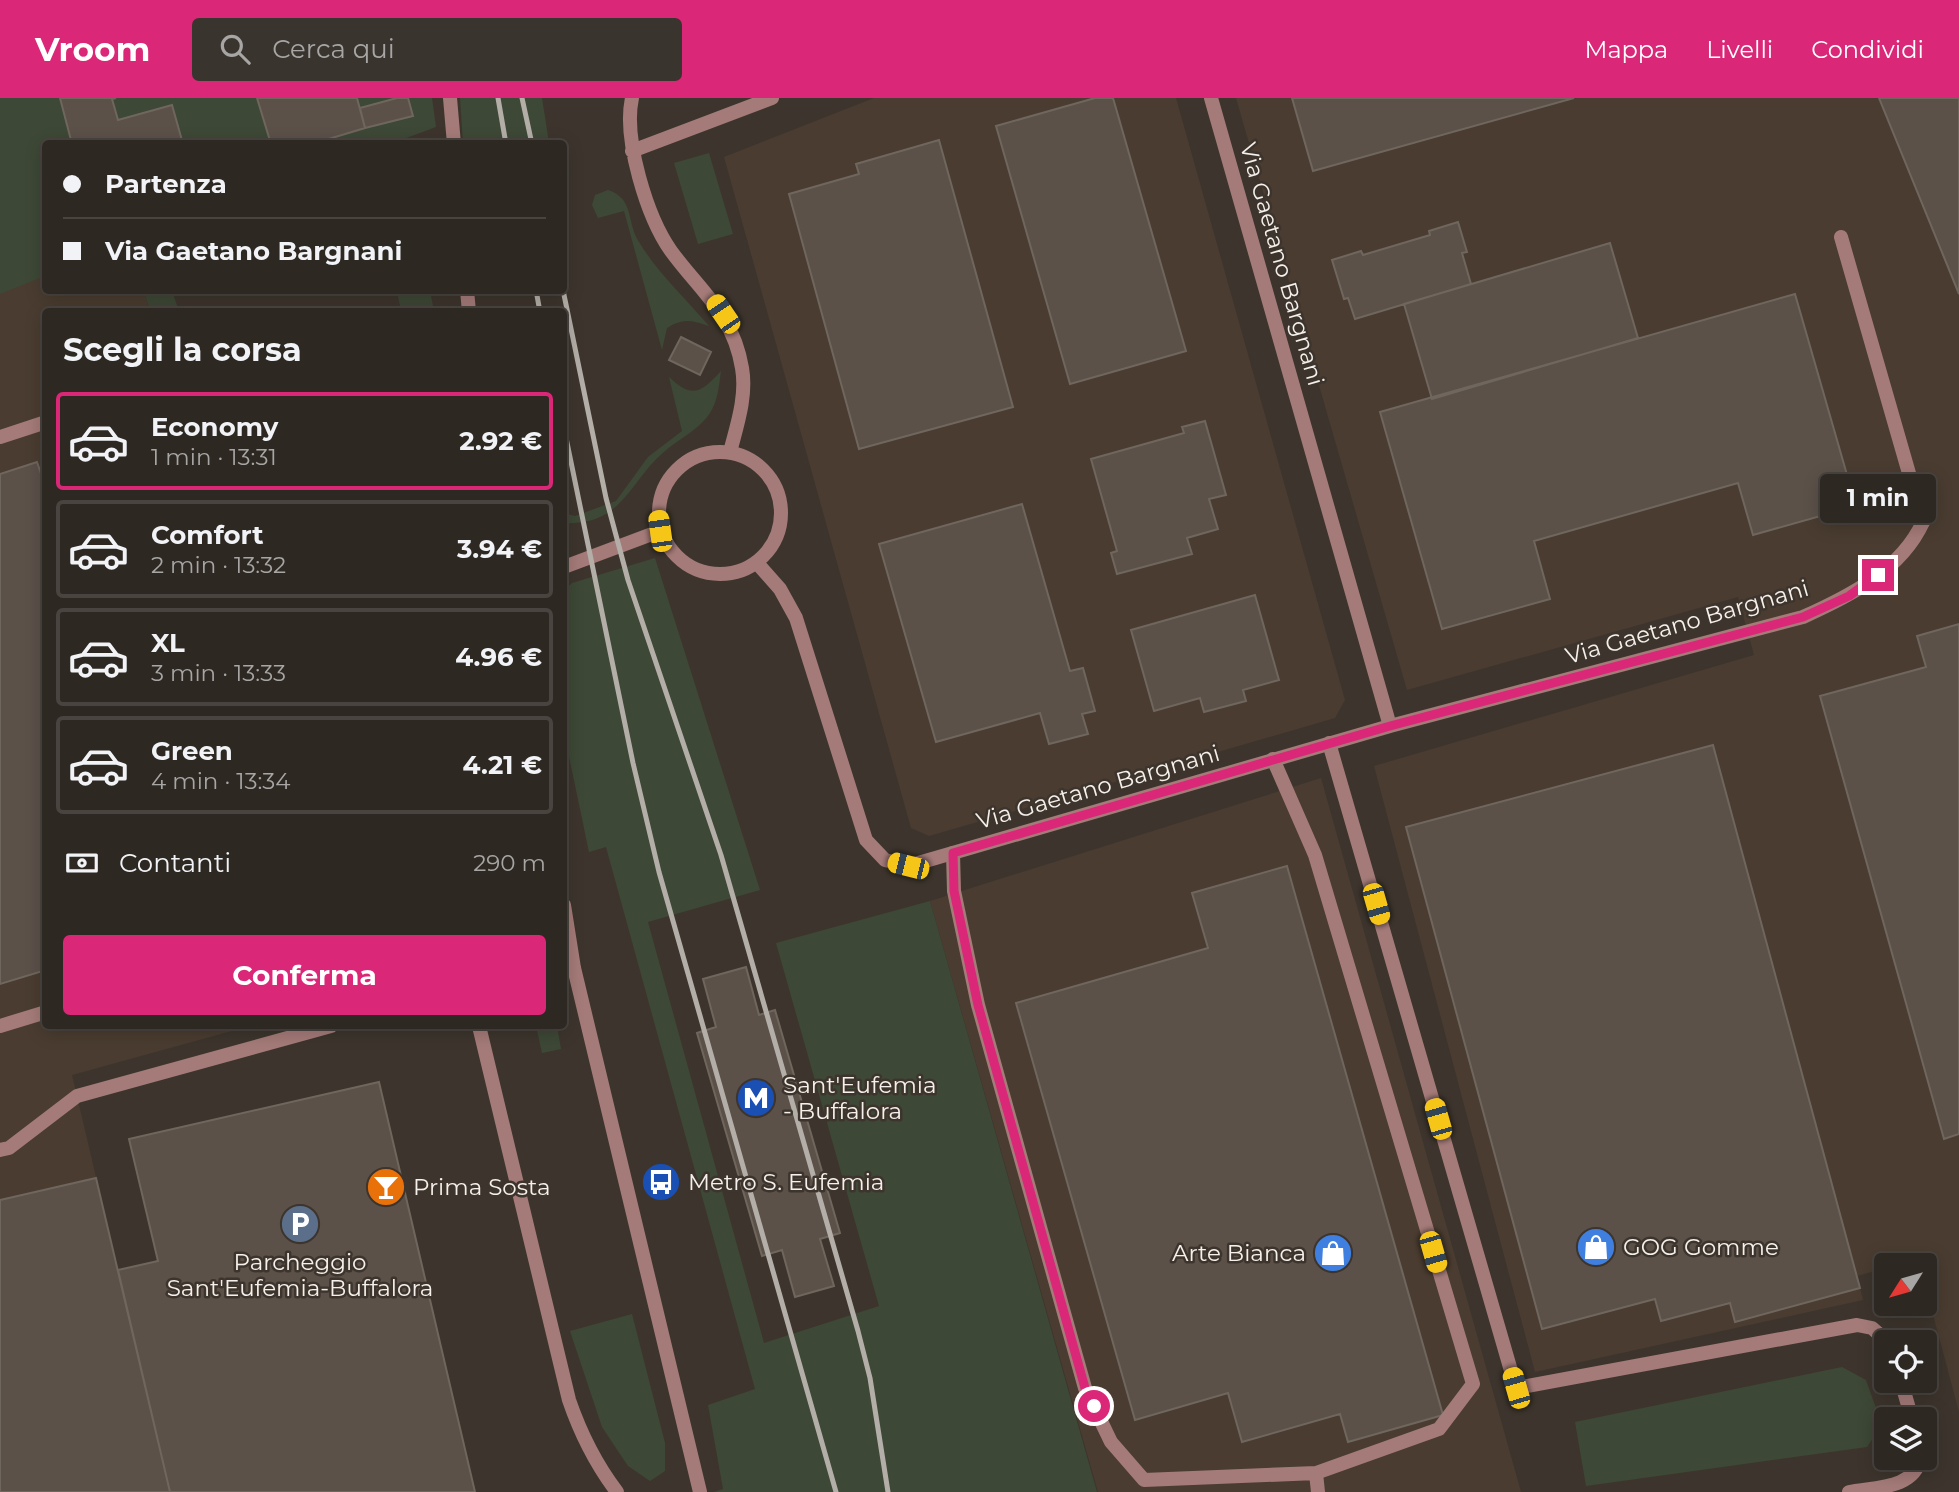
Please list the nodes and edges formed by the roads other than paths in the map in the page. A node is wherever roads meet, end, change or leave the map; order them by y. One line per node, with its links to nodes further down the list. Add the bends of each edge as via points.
1 (450, 98): 5 (street)
2 (632, 98): 6 (street)
3 (772, 98): 6 (street)
4 (1211, 98): 14 (street, Via Gaetano Bargnani)
5 (454, 140)
6 (632, 151): 10 (street, via 669,248 709,294 736,343 743,394)
7 (1841, 237): 14 (street, Via Gaetano Bargnani, via 1923,522 1914,542 1849,596 1803,617)
8 (42, 423): 9 (street)
9 (0, 437)
10 (730, 452): 11 (street, via 709,452 689,459 673,472 657,510); 12 (street, via 750,459 766,472 782,511 771,548)
11 (660, 531): 12 (street, via 668,549 701,572 740,572); 13 (street)
12 (757, 563): 17 (street, Via Gaetano Bargnani, via 796,618 866,840 885,860 908,866)
13 (567, 566)
14 (1390, 726): 15 (street, Via Gaetano Bargnani)
15 (1329, 743): 16 (street, Via Gaetano Bargnani); 24 (street, via 1516,1388 1857,1325)
16 (1273, 760): 17 (street, Via Gaetano Bargnani); 26 (street, via 1315,855 1473,1384 1439,1430)
17 (953, 853): 26 (street, via 954,891 978,1005 1085,1388 1111,1442 1144,1480)
18 (567, 924): 28 (street)
19 (42, 1013): 20 (street)
20 (0, 1026)
21 (320, 1029): 23 (street, via 76,1096)
22 (480, 1029): 27 (street, via 569,1400 580,1434)
23 (0, 1150)
24 (1874, 1330)
25 (1917, 1470): 30 (street, via 1907,1480)
26 (1316, 1473): 29 (street)
27 (617, 1492)
28 (700, 1492)
29 (1318, 1492)
30 (1849, 1492)

